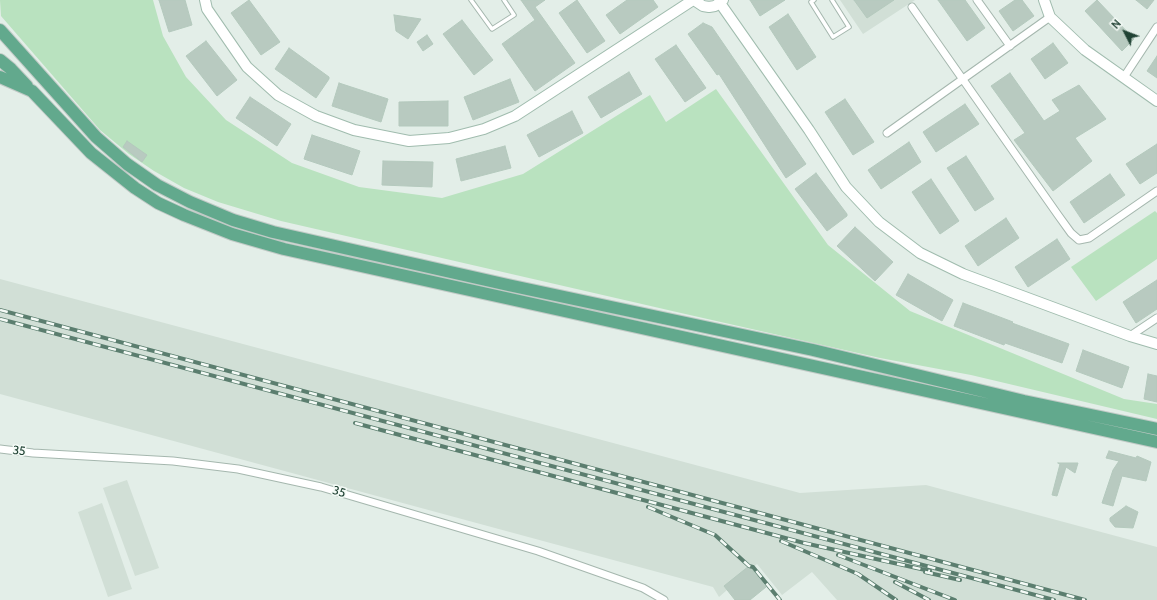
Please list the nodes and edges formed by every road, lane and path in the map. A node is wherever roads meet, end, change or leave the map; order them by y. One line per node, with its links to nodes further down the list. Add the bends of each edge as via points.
1 (205, 0): 4 (street, via 208,9 247,67 278,95 316,116 354,130 409,141 449,138 484,129 515,116)
2 (471, 0): 3 (lane, via 492,29 514,15)
3 (504, 0)
4 (693, 0): 9 (street, via 709,7)
5 (814, 0): 6 (lane, via 811,2 833,36 849,27)
6 (832, 0)
7 (977, 0): 14 (street)
8 (1044, 0): 11 (street)
9 (722, 2): 24 (street, via 846,187 879,222 920,253 963,274)
10 (912, 7): 18 (street)
11 (1050, 17): 14 (street); 17 (street, via 1085,50)
12 (1157, 27): 17 (street)
13 (0, 30): 26 (main road, via 96,137 127,164 157,185 233,220 273,232 493,282 813,350 1024,401)
14 (1010, 46): 18 (street)
15 (0, 60): 19 (main road)
16 (0, 77): 19 (main road)
17 (1124, 77): 20 (street)
18 (962, 80): 21 (street); 22 (street, via 1071,233 1079,240 1089,238)
19 (32, 91): 27 (main road, via 91,153 135,188 158,203 232,234 284,249)
20 (1157, 101)
21 (887, 133)
22 (1157, 191)
23 (1157, 318): 24 (street)
24 (1130, 336): 25 (street)
25 (1157, 344)
26 (1157, 429)
27 (1157, 442)
28 (0, 449): 29 (street, 35, via 173,461 238,469 321,487 538,551 643,588)
29 (664, 600)

